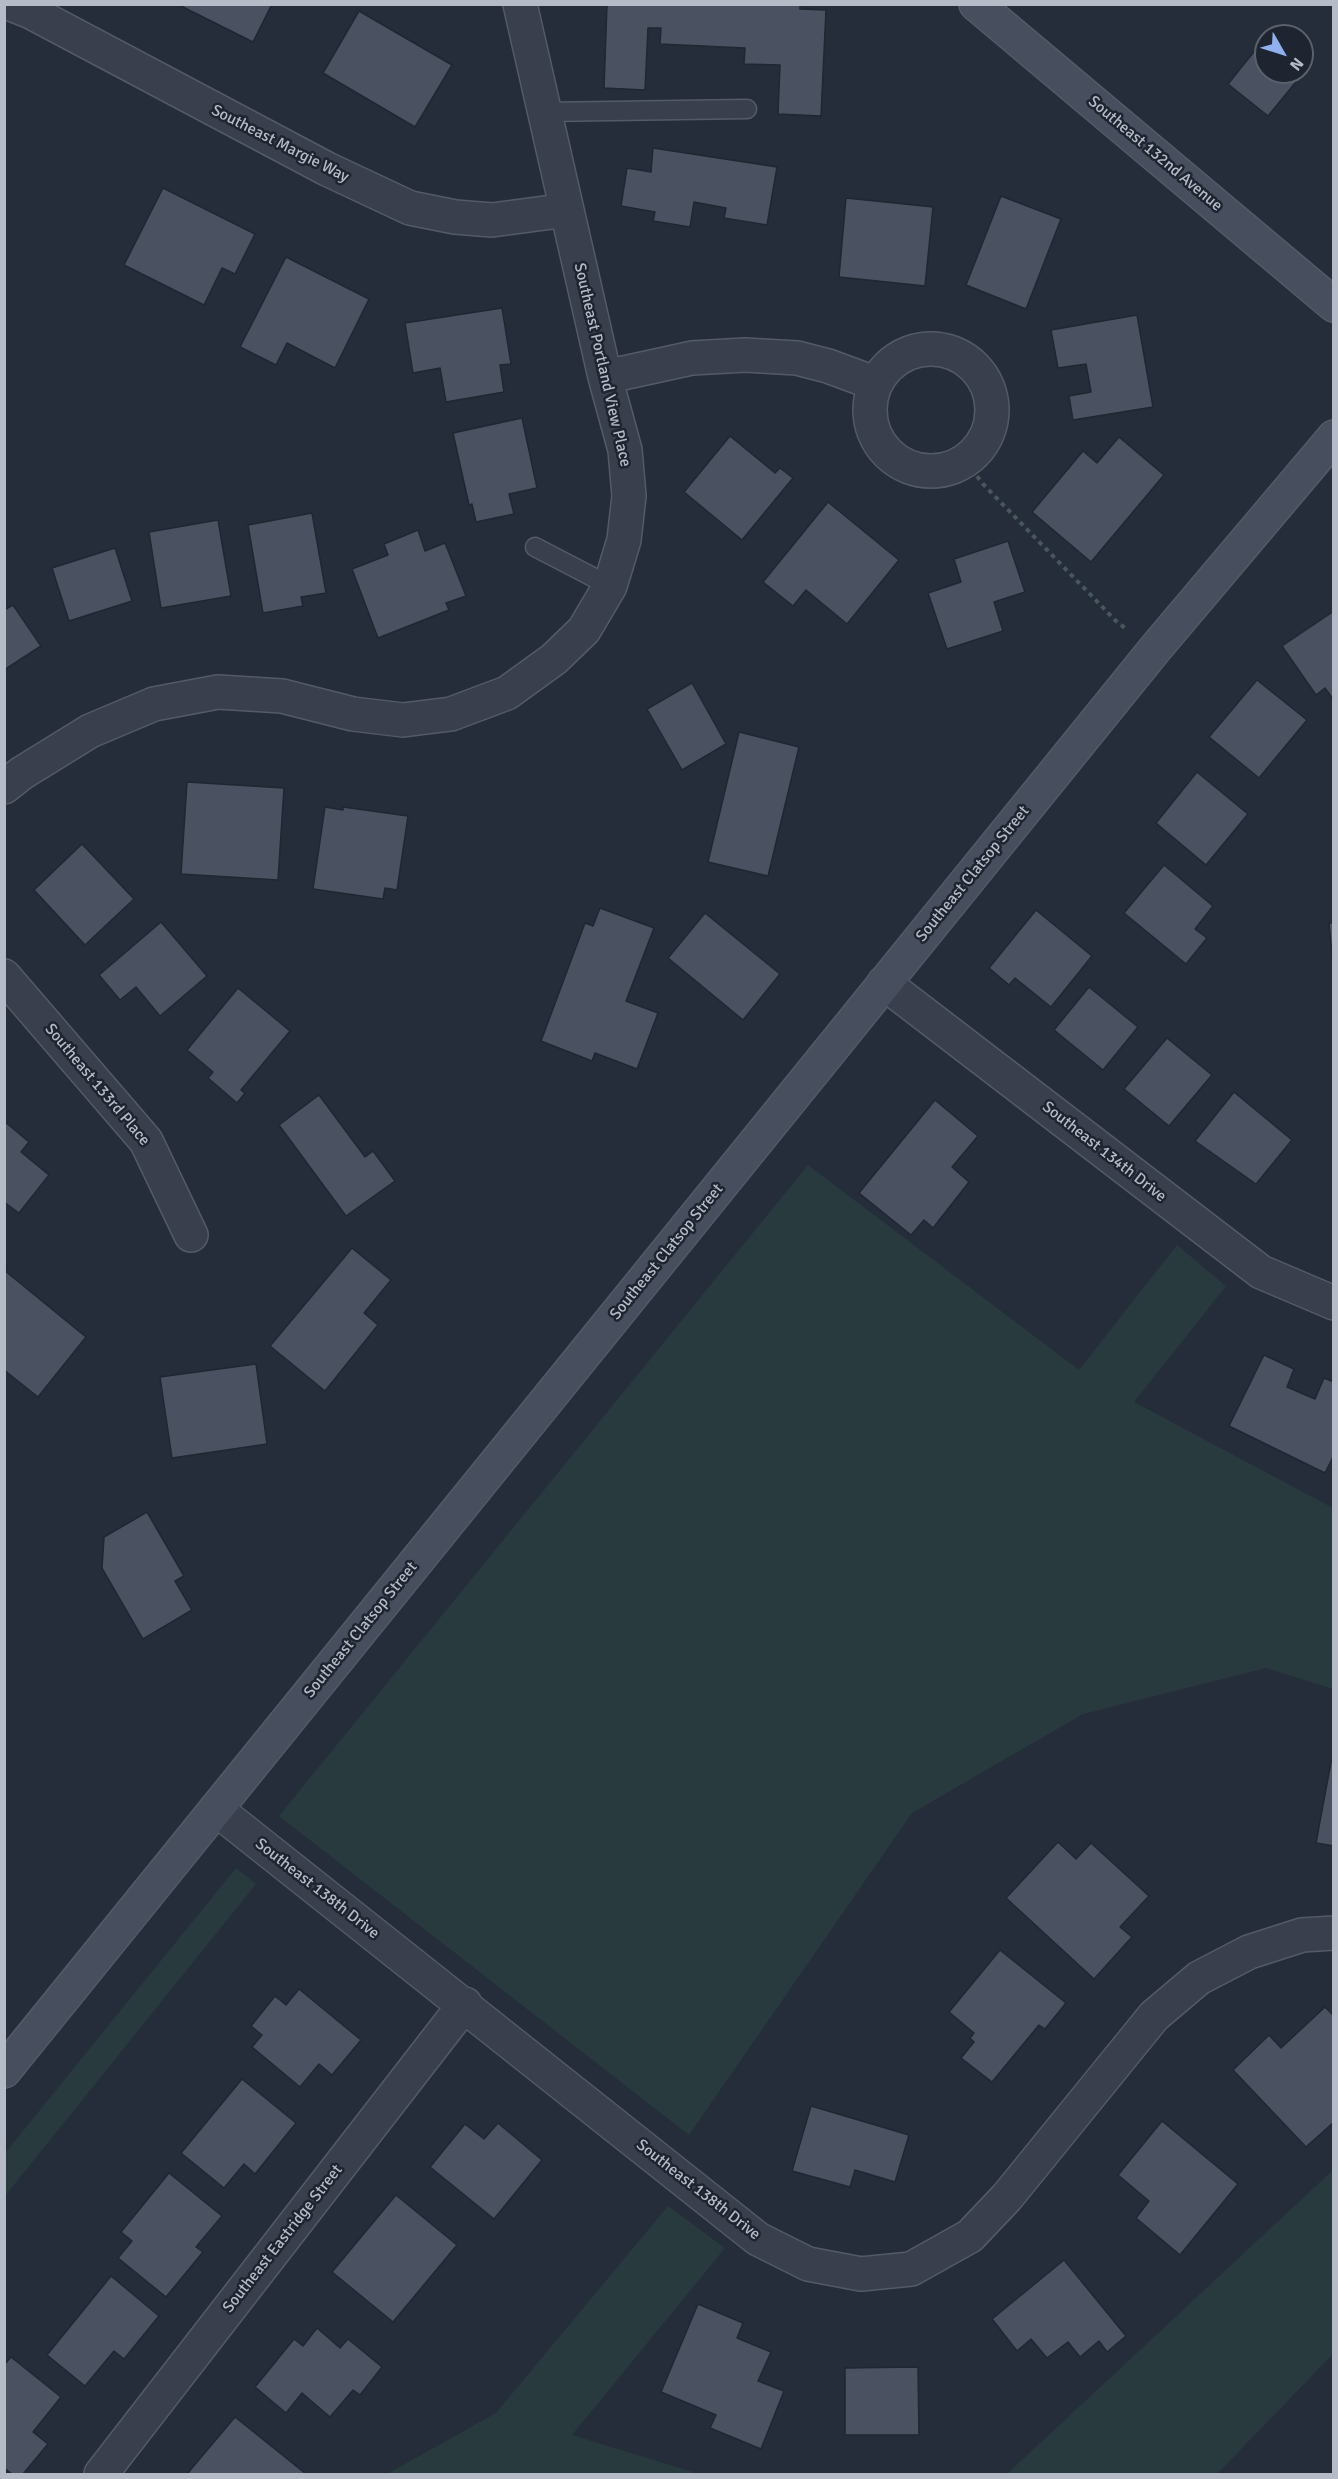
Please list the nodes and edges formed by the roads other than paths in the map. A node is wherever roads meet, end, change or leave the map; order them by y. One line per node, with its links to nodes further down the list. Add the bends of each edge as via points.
1 (11, 4): 6 (street, Southeast Margie Way, via 327,169 410,208 455,218 492,220)
2 (520, 4): 5 (street, Southeast Portland View Place)
3 (983, 7): 7 (street, Southeast 132nd Avenue)
4 (747, 109): 5 (lane)
5 (544, 112): 6 (street, Southeast Portland View Place)
6 (567, 210): 8 (street, Southeast Portland View Place)
7 (1334, 305)
8 (605, 377): 9 (street, via 692,358 745,355 797,358); 12 (street, Southeast Portland View Place, via 625,450 628,496 624,540)
9 (874, 383): 9 (street, via 869,415 879,444 902,466 927,473 966,462 981,447 991,425 991,392 981,372 953,352 931,348 903,355)
10 (1334, 437): 15 (street, Southeast Clatsop Street, via 1155,649)
11 (535, 547): 12 (lane)
12 (610, 586): 13 (street, Southeast Portland View Place, via 584,630 554,659 507,693 451,714 403,720 353,714 282,696 218,692 154,704 90,731)
13 (4, 787)
14 (4, 976): 16 (street, Southeast 133rd Place, via 146,1141)
15 (884, 983): 17 (street, Southeast 134th Drive, via 1261,1272); 18 (street, Southeast Clatsop Street)
16 (191, 1235)
17 (1334, 1303)
18 (216, 1809): 20 (street, Southeast 138th Drive); 21 (street, Southeast Clatsop Street)
19 (1334, 1933): 20 (street, Southeast 138th Drive, via 1302,1935 1248,1952 1199,1978 1154,2016 970,2236 911,2269 861,2274 808,2264 758,2239)
20 (465, 2004): 22 (street, Southeast Eastridge Street)
21 (4, 2070)
22 (101, 2475)

